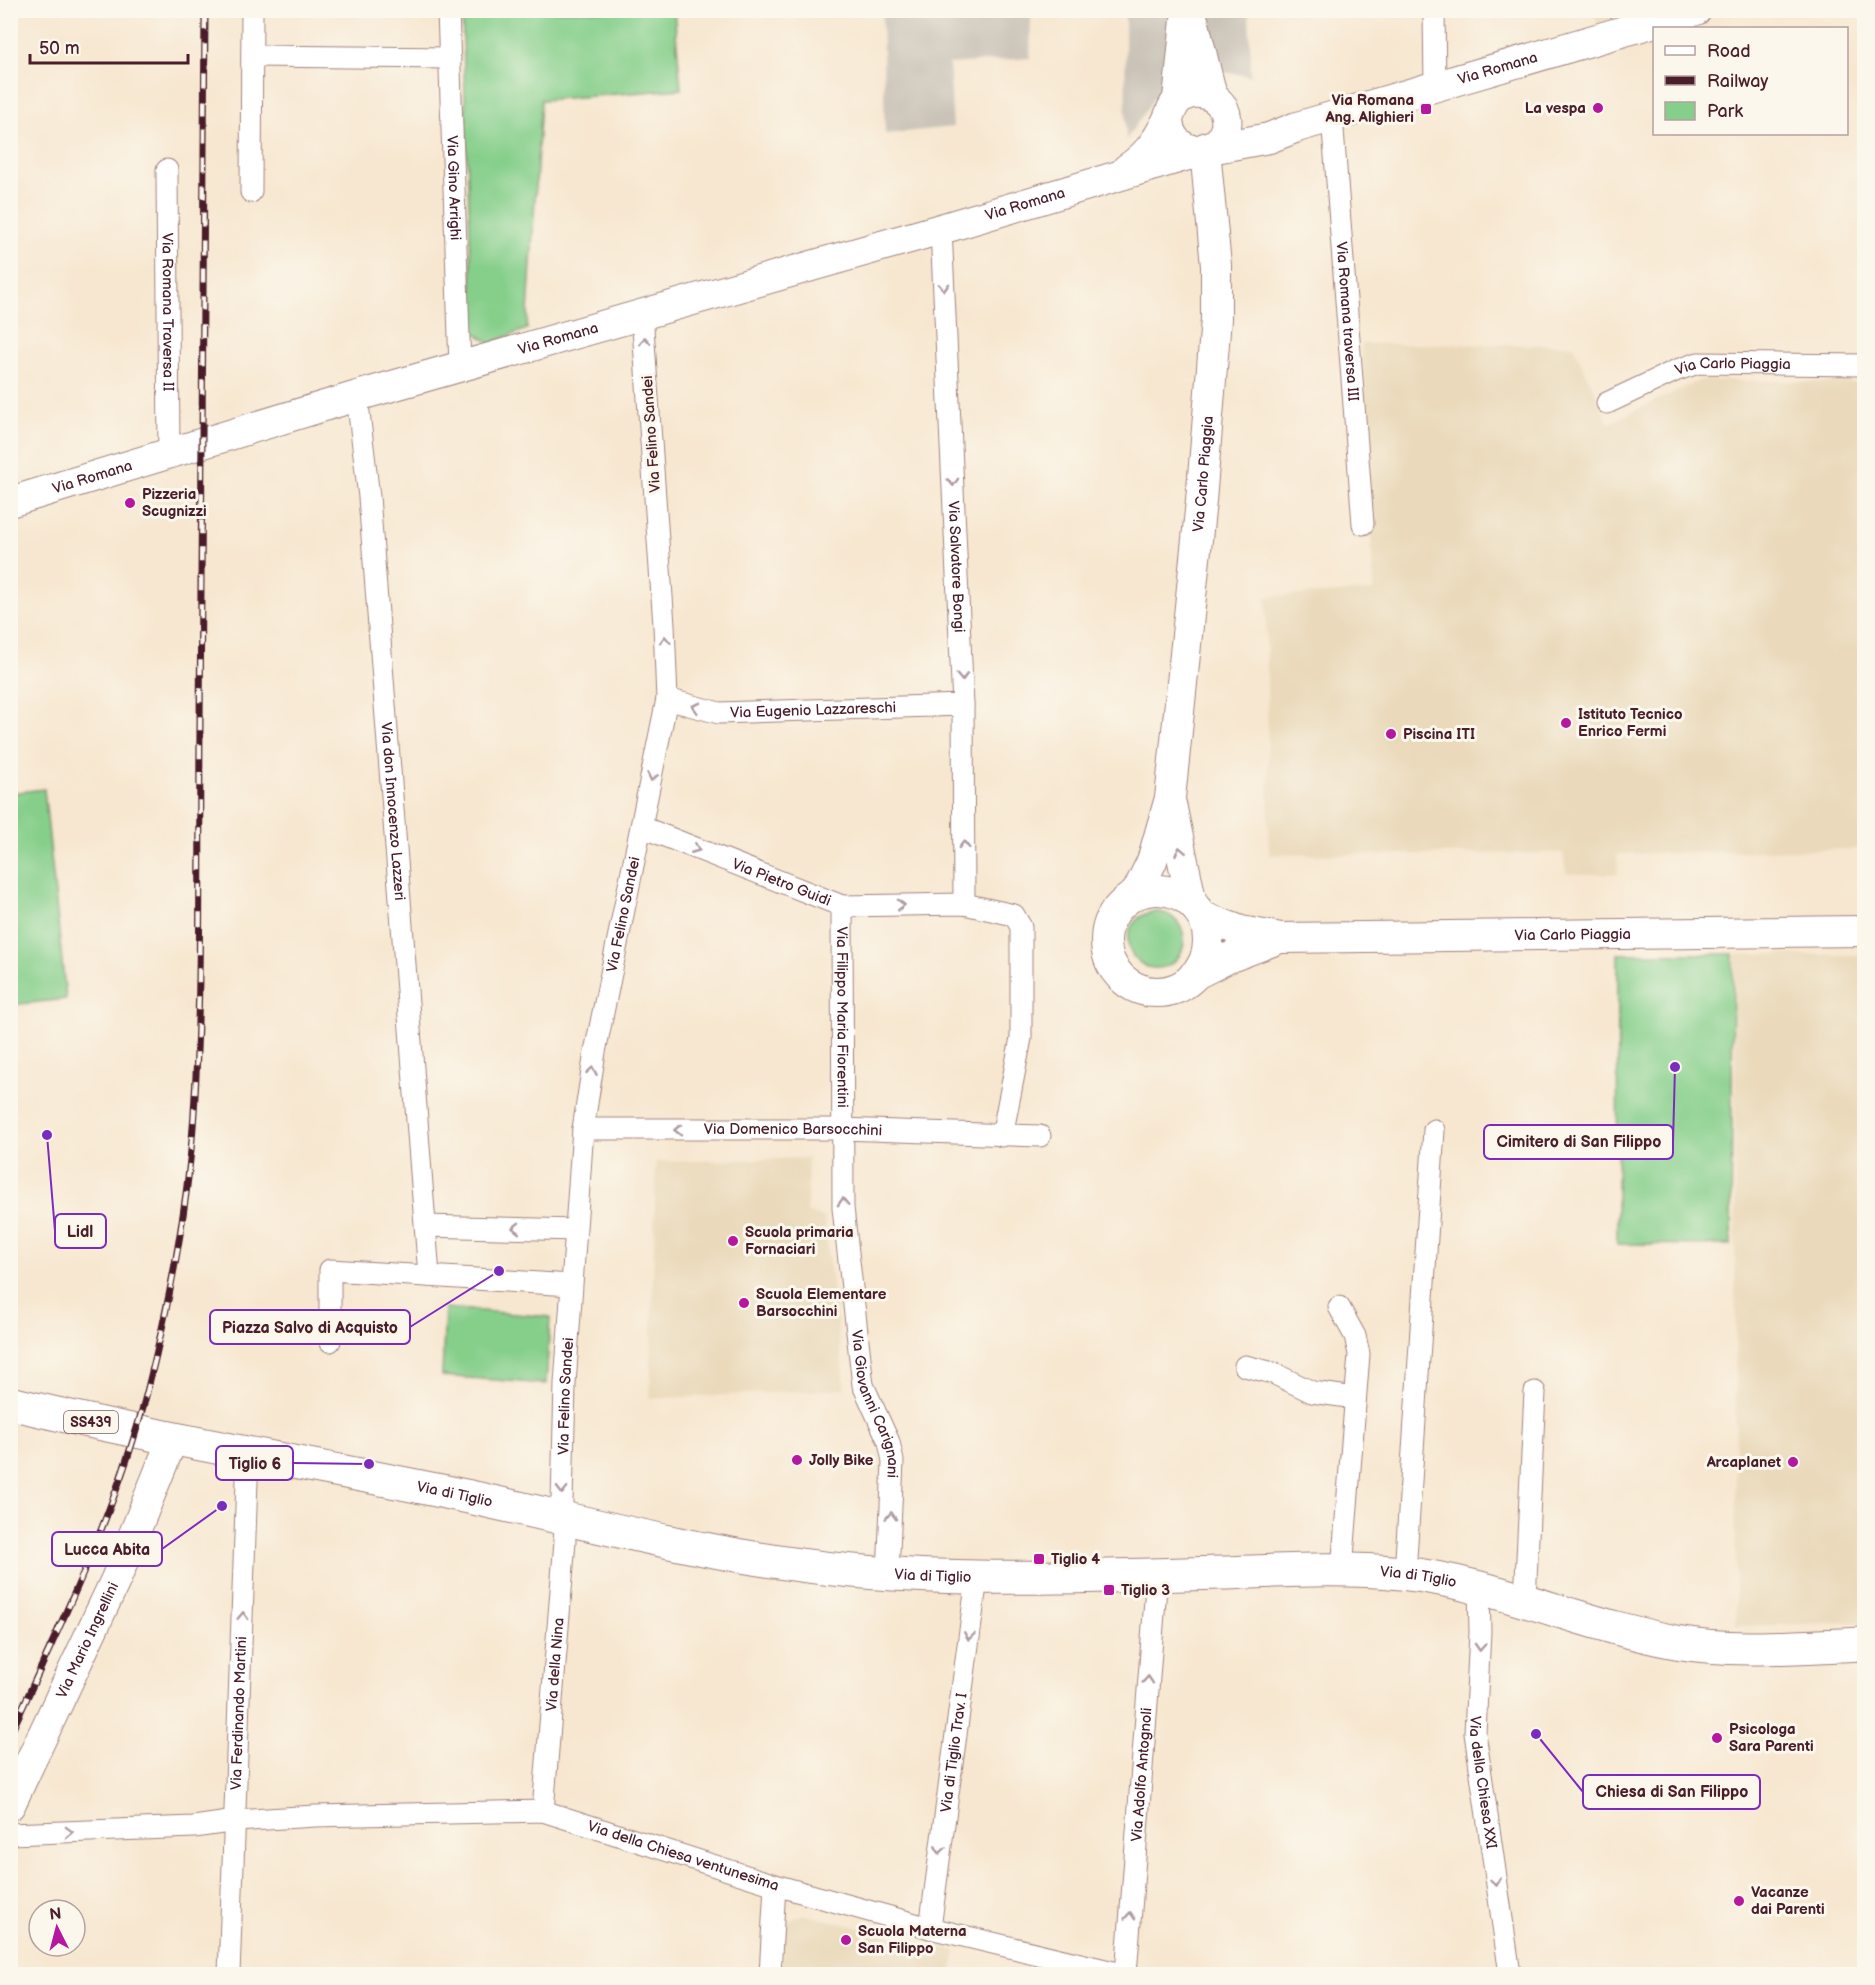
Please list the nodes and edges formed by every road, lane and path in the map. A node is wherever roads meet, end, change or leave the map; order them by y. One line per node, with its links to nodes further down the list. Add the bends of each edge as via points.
1 (252, 10): 6 (street)
2 (448, 10): 7 (street, Via Gino Arrighi)
3 (1189, 10): 9 (street); 10 (street)
4 (1434, 10): 8 (street)
5 (1696, 10): 8 (street, Via Romana)
6 (252, 57): 7 (street); 16 (street)
7 (450, 58): 20 (street, Via Gino Arrighi)
8 (1435, 87): 11 (street, Via Romana)
9 (1217, 101): 10 (street, Via Romana, via 1196,92); 12 (street, Via Romana, via 1259,124); 13 (street, Via Romana, via 1227,120 1224,133 1218,143)
10 (1173, 110): 13 (street, Via Romana, via 1170,132 1177,143); 15 (street, Via Romana, via 1148,153)
11 (1332, 116): 12 (street, Via Romana); 25 (street, Via Romana traversa III)
12 (1297, 127): 13 (street, Via Romana, via 1269,138)
13 (1205, 150): 15 (street, Via Romana); 28 (street, Via Carlo Piaggia, via 1216,266 1216,319)
14 (167, 170): 23 (street, Via Romana Traversa II)
15 (1105, 181): 17 (street, Via Romana)
16 (251, 192)
17 (941, 229): 18 (street, Via Romana); 27 (street, Via Salvatore Bongi, one-way to 27)
18 (642, 314): 20 (street, Via Romana); 26 (street, Via Felino Sandei, one-way to 18)
19 (1864, 364): 22 (street, Via Carlo Piaggia, via 1698,363)
20 (460, 367): 21 (street, Via Romana)
21 (357, 396): 23 (street, Via Romana); 42 (street, Via don Innocenzo Lazzeri, via 370,507)
22 (1607, 403)
23 (169, 456): 24 (street, Via Romana)
24 (10, 502)
25 (1363, 524)
26 (667, 699): 27 (street, Via Eugenio Lazzareschi, one-way to 26, via 720,714); 29 (street, Via Felino Sandei, one-way to 29)
27 (963, 705): 31 (street, Via Salvatore Bongi, one-way to 27)
28 (1170, 798): 30 (street, Via Carlo Piaggia, via 1152,861); 33 (street, Via Carlo Piaggia, one-way to 28)
29 (642, 827): 32 (street, Via Pietro Guidi, one-way to 32); 37 (street, Via Felino Sandei, one-way to 29)
30 (1136, 894): 33 (street, via 1166,891); 36 (street, via 1116,910 1108,926 1107,951 1113,967 1131,985 1156,991 1173,989)
31 (964, 904): 32 (street, Via Pietro Guidi, one-way to 31); 40 (street, via 1014,915 1021,927 1021,1038)
32 (842, 906): 38 (street, Via Filippo Maria Fiorentini)
33 (1197, 910): 35 (street, Via Carlo Piaggia, via 1241,931); 36 (street, via 1208,945 1204,961)
34 (1864, 931): 35 (street, Via Carlo Piaggia)
35 (1281, 938): 36 (street, Via Carlo Piaggia)
36 (1194, 975)
37 (583, 1129): 38 (street, Via Domenico Barsocchini, one-way to 37); 43 (street, Via Felino Sandei)
38 (842, 1129): 40 (street, Via Domenico Barsocchini); 57 (street, Via Giovanni Carignani, one-way to 38, via 893,1461 889,1442 863,1385 843,1208)
39 (1434, 1130): 56 (street)
40 (1002, 1136): 41 (street, Via Domenico Barsocchini)
41 (1040, 1136)
42 (426, 1226): 43 (street, one-way to 42); 44 (street, Via don Innocenzo Lazzeri)
43 (575, 1230): 45 (street, Via Felino Sandei)
44 (429, 1276): 45 (street); 47 (street, via 330,1270)
45 (572, 1285): 54 (street, Via Felino Sandei, one-way to 54)
46 (1339, 1308): 50 (street, via 1355,1336 1359,1354)
47 (330, 1341)
48 (1245, 1366): 50 (street, via 1273,1373 1312,1392)
49 (1535, 1392): 61 (street)
50 (1355, 1398): 55 (street)
51 (10, 1403): 52 (main road, Via di Tiglio / SS439)
52 (172, 1440): 53 (main road, Via di Tiglio / SS439); 63 (street, Via Mario Ingrellini, via 116,1579)
53 (248, 1453): 54 (main road, Via di Tiglio / SS439); 65 (street, Via Ferdinando Martini, one-way to 53)
54 (562, 1517): 57 (main road, Via di Tiglio / SS439, via 776,1562); 64 (street, Via della Nina, via 565,1541)
55 (1342, 1570): 56 (main road, Via di Tiglio / SS439); 58 (main road, Via di Tiglio / SS439)
56 (1405, 1573): 60 (main road, Via di Tiglio / SS439)
57 (888, 1574): 59 (main road, Via di Tiglio / SS439)
58 (1157, 1574): 59 (main road, Via di Tiglio / SS439); 71 (street, Via Adolfo Antognoli, one-way to 58)
59 (977, 1578): 68 (street, Via di Tiglio Trav. I, one-way to 68)
60 (1479, 1589): 61 (main road, Via di Tiglio / SS439); 72 (street, Via della Chiesa XXI, one-way to 72, via 1474,1733)
61 (1525, 1600): 62 (main road, Via di Tiglio / SS439, via 1693,1645 1746,1648)
62 (1864, 1644)
63 (10, 1805)
64 (543, 1811): 65 (street, Via della Chiesa ventunesima); 67 (street, Via della Chiesa ventunesima)
65 (236, 1821): 66 (street, Via della Chiesa ventunesima, one-way to 65, via 194,1827); 69 (street, Via Ferdinando Martini)
66 (10, 1833)
67 (775, 1885): 68 (street, Via della Chiesa ventunesima); 70 (street)
68 (930, 1928): 71 (street, Via della Chiesa ventunesima)
69 (229, 1974)
70 (770, 1974)
71 (1124, 1974)
72 (1510, 1974)

